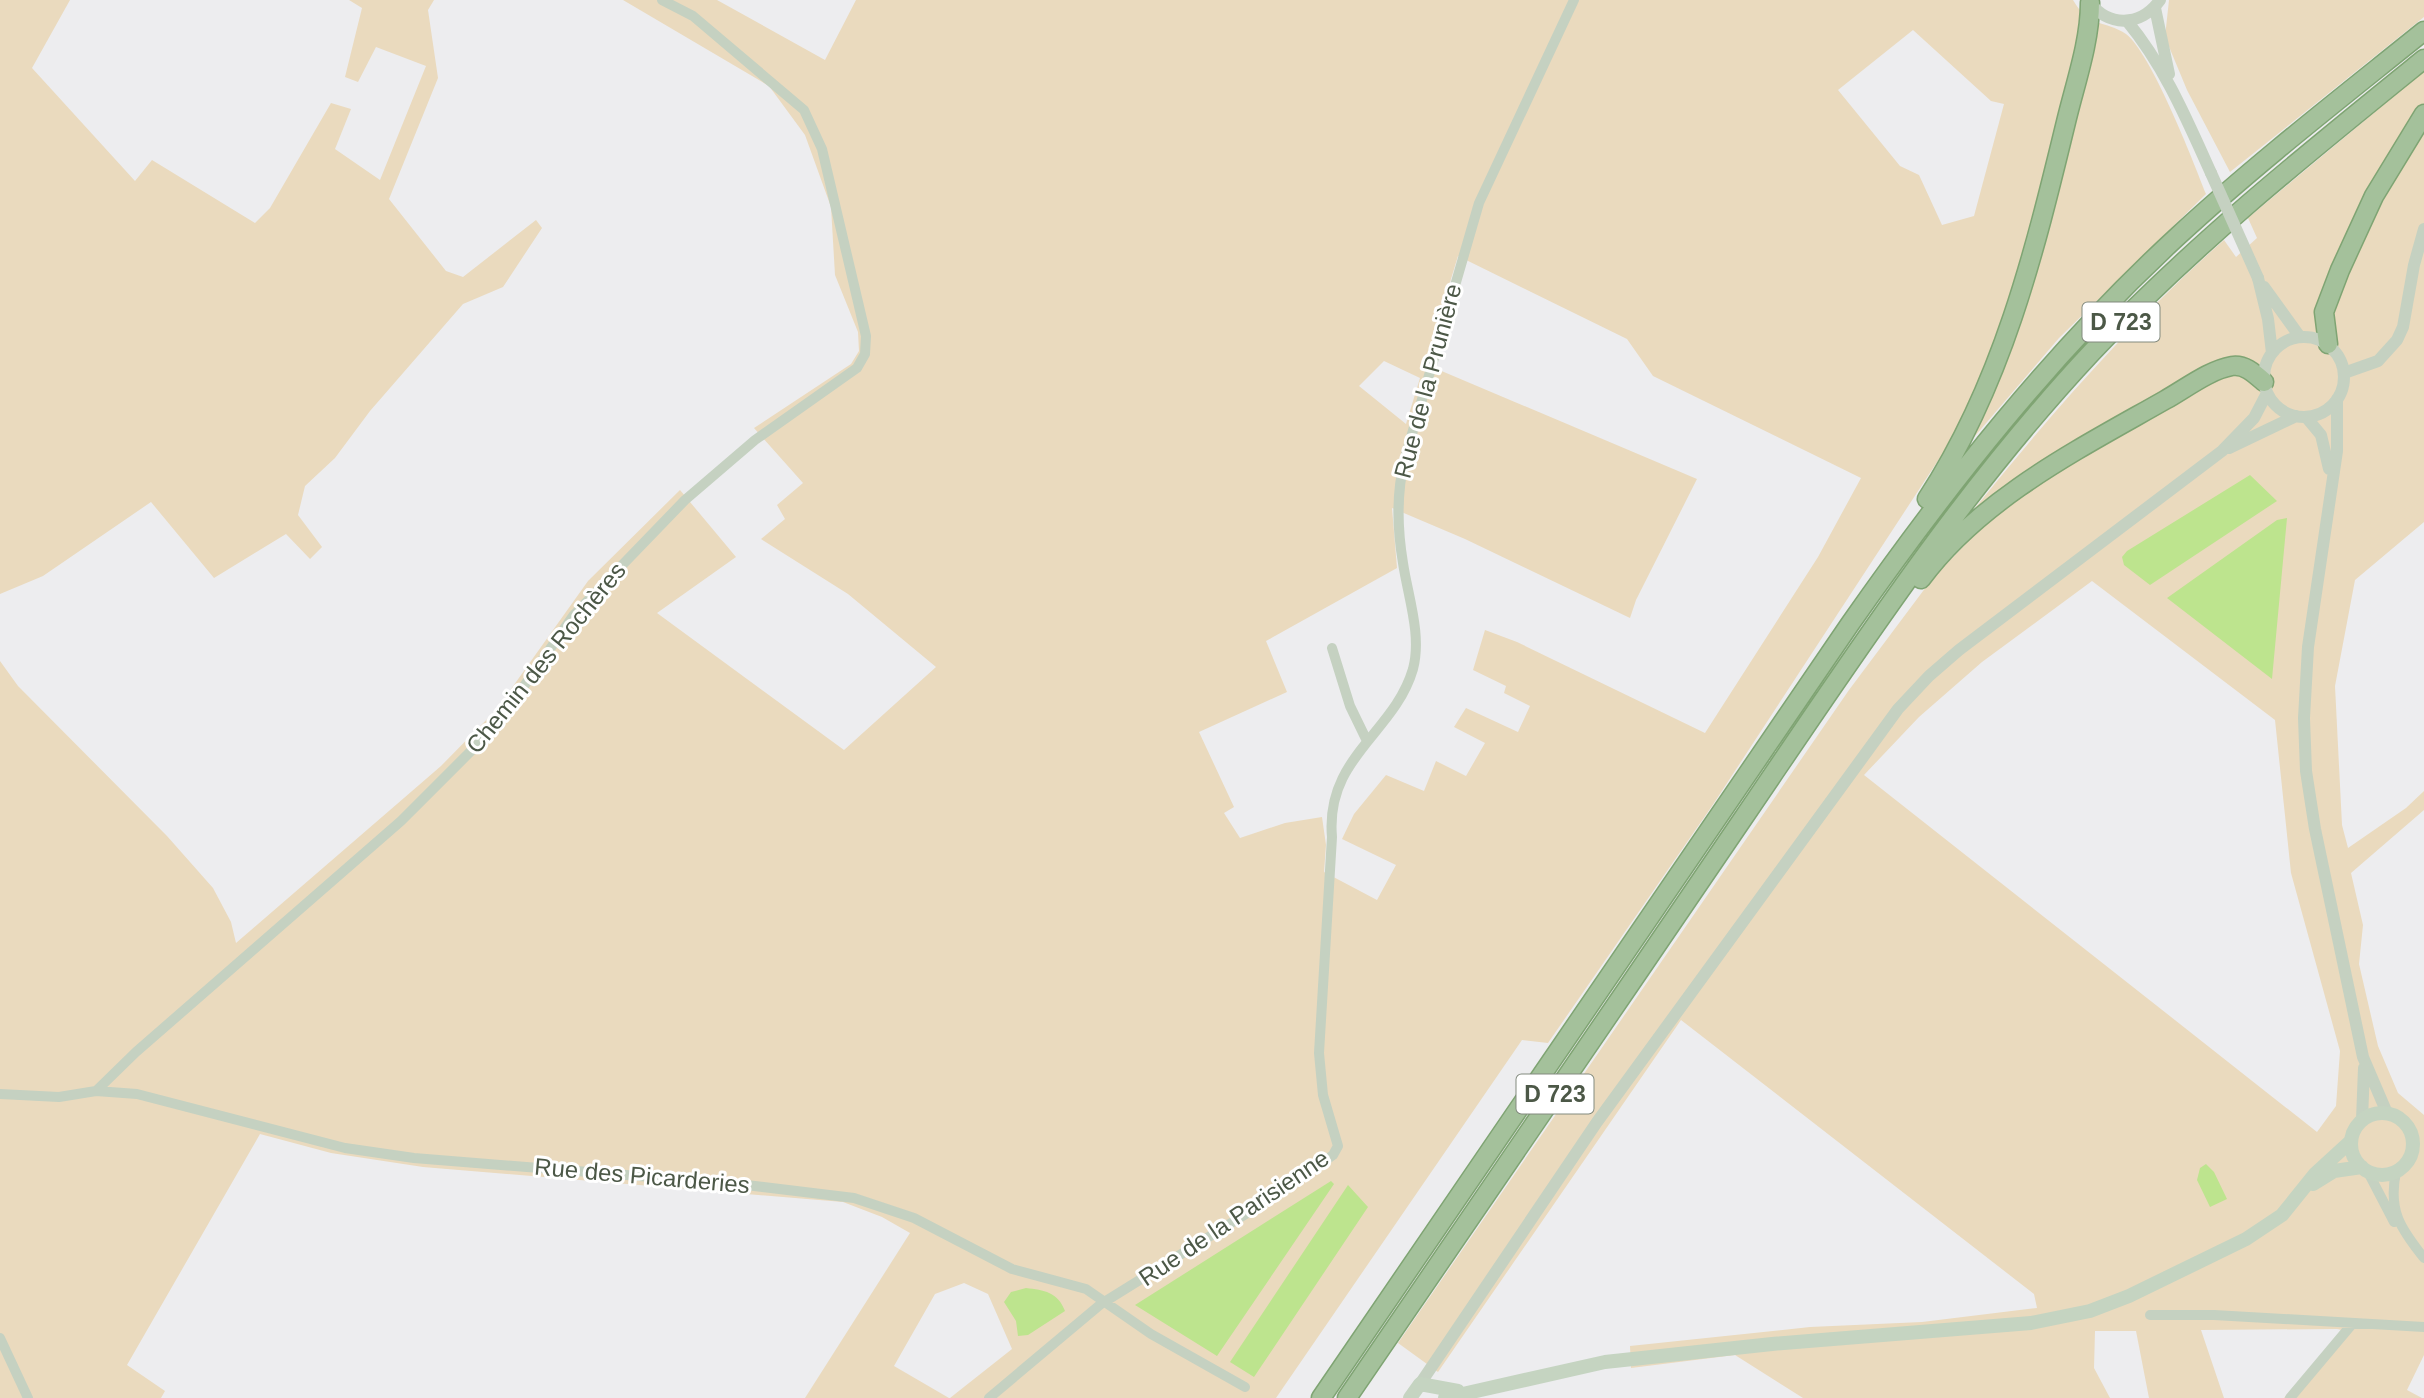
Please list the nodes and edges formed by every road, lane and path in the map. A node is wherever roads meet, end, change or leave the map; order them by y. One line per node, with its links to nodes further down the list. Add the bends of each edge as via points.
1 (662, 0): 27 (street, Chemin des Rochères, via 694,16 804,110 821,149 866,336 865,354 857,368 755,440 685,500 573,616 501,719 474,748 401,821)
2 (1574, 0): 24 (street, Rue de la Prunière, via 1479,203 1405,458 1398,486 1397,523 1416,634 1413,668)
3 (2089, 1): 5 (street, via 2106,17); 21 (highway, via 2090,16 2066,122 2018,308 1978,406 1946,468 1905,531)
4 (2157, 4): 5 (street); 8 (street)
5 (2127, 21): 8 (street)
6 (2424, 32): 21 (highway, D 723, via 2271,154 2123,289 2018,403)
7 (2424, 59): 22 (highway, D 723, via 2254,197 2100,344 1980,482)
8 (2172, 88): 11 (street, bridge)
9 (2424, 114): 13 (highway, via 2374,195 2344,261 2324,312)
10 (2424, 229): 15 (street, via 2397,340 2378,361)
11 (2258, 278): 12 (street); 14 (street)
12 (2300, 337): 13 (street); 14 (street)
13 (2328, 344): 15 (street)
14 (2272, 353): 16 (street)
15 (2344, 373): 17 (street)
16 (2266, 387): 18 (street, via 2274,404); 19 (street, via 2254,418); 22 (highway, via 2244,367 2216,371 2004,498 1958,536 1890,621)
17 (2337, 399): 18 (street, via 2318,414); 20 (street, via 2337,451)
18 (2301, 416): 19 (street); 20 (street, via 2321,435)
19 (2222, 451): 45 (street, via 1959,650 1898,709 1597,1122)
20 (2330, 487): 26 (street, via 2308,647 2306,771)
21 (1901, 551): 50 (highway, D 723)
22 (1869, 634): 51 (highway, D 723)
23 (1332, 648): 24 (street, via 1350,706)
24 (1367, 741): 25 (street, Rue de la Prunière, via 1338,784 1330,813)
25 (1324, 971): 40 (street, Rue de la Parisienne, via 1320,1075 1338,1146 1333,1155)
26 (2363, 1057): 29 (street); 30 (street)
27 (96, 1091): 28 (street, Rue des Picarderies, via 59,1097); 40 (street, Rue des Picarderies, via 136,1094 345,1148 414,1158 854,1198 914,1218 1012,1269 1064,1281)
28 (0, 1094)
29 (2387, 1113): 30 (main road); 31 (main road, via 2403,1121)
30 (2362, 1120): 32 (main road)
31 (2418, 1139): 33 (main road)
32 (2351, 1141): 35 (main road, via 2356,1160); 37 (main road)
33 (2408, 1161): 34 (main road); 36 (main road)
34 (2424, 1161)
35 (2365, 1170): 36 (main road, via 2387,1175); 37 (main road, via 2334,1171); 38 (street, via 2390,1219)
36 (2396, 1172): 38 (street, via 2393,1202)
37 (2306, 1188): 47 (main road, via 2282,1215 2246,1239 2090,1311 2031,1323 1605,1362)
38 (2405, 1233): 39 (street)
39 (2424, 1258)
40 (1107, 1301): 46 (street, Rue des Picarderies, via 1151,1334); 49 (street, Rue de la Parisienne)
41 (2150, 1315): 42 (street)
42 (2353, 1323): 43 (street); 54 (street)
43 (2424, 1327)
44 (0, 1338): 48 (street)
45 (1420, 1384): 47 (main road); 52 (main road)
46 (1245, 1387)
47 (1467, 1392): 53 (main road)
48 (29, 1398)
49 (989, 1398)
50 (1321, 1398)
51 (1347, 1398)
52 (1410, 1398)
53 (1445, 1398)
54 (2290, 1398)

